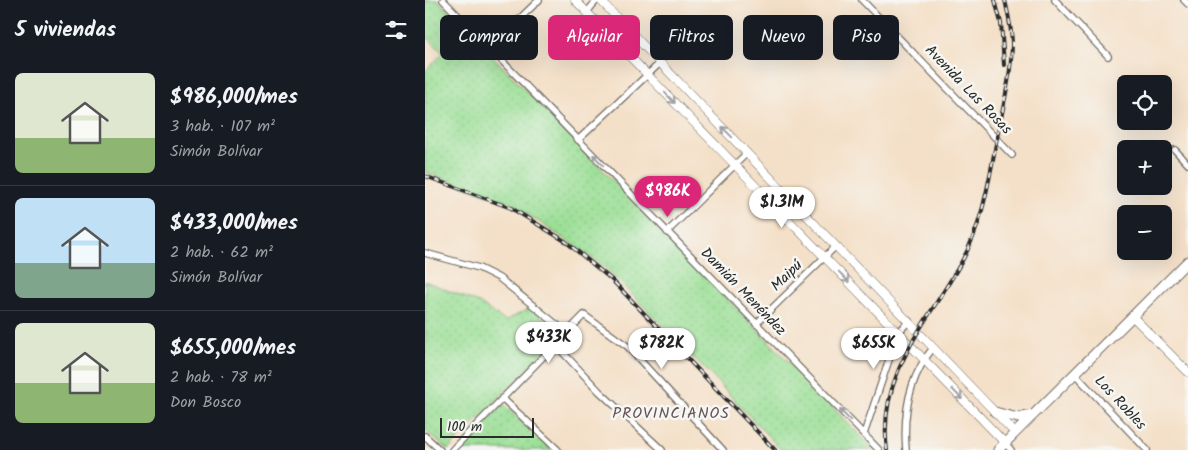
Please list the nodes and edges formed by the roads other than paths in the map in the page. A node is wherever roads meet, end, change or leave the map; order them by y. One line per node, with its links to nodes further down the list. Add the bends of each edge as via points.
1 (443, 0): 10 (street, Damián Menéndez)
2 (539, 0): 11 (street)
3 (575, 0): 9 (main road)
4 (599, 0): 9 (street); 14 (main road)
5 (862, 0): 19 (street, Avenida Las Rosas)
6 (1055, 0): 12 (street)
7 (1184, 0): 8 (street)
8 (1188, 4)
9 (587, 12): 15 (main road)
10 (457, 15)
11 (523, 15)
12 (1108, 56)
13 (501, 60): 16 (street, Damián Menéndez)
14 (660, 62): 15 (street); 18 (main road, one-way to 14)
15 (647, 74): 16 (street); 21 (main road, one-way to 21)
16 (578, 140): 22 (street, Damián Menéndez, one-way to 16)
17 (1175, 150): 20 (street)
18 (747, 153): 21 (street); 23 (main road)
19 (1012, 155)
20 (1188, 164)
21 (735, 165): 22 (street); 25 (main road)
22 (667, 232): 29 (street, Damián Menéndez)
23 (836, 246): 25 (street, Maipú); 28 (main road)
24 (425, 253): 30 (street, via 479,268 499,278)
25 (824, 257): 29 (street, Maipú); 31 (main road, one-way to 31)
26 (1188, 261): 27 (main road)
27 (1133, 316): 35 (main road); 36 (main road)
28 (909, 321): 31 (street); 33 (main road)
29 (756, 324): 41 (street, Damián Menéndez, one-way to 29)
30 (567, 332): 32 (street); 48 (street, via 584,315 627,346)
31 (898, 333): 34 (main road); 41 (street)
32 (555, 344): 37 (street); 47 (street)
33 (933, 348): 34 (street); 38 (main road)
34 (924, 359): 43 (main road, one-way to 43); 50 (street, via 912,380 905,425)
35 (1188, 372)
36 (1075, 374): 39 (main road); 51 (street, Los Robles)
37 (503, 398): 45 (street); 46 (street)
38 (995, 412): 39 (main road, via 1019,418); 40 (main road)
39 (1033, 415): 40 (main road)
40 (1015, 433): 43 (main road)
41 (864, 434): 49 (street, Damián Menéndez)
42 (425, 436): 44 (street)
43 (1005, 448)
44 (440, 450)
45 (451, 450)
46 (558, 450)
47 (662, 450)
48 (723, 450)
49 (879, 450)
50 (906, 450)
51 (1147, 450)

